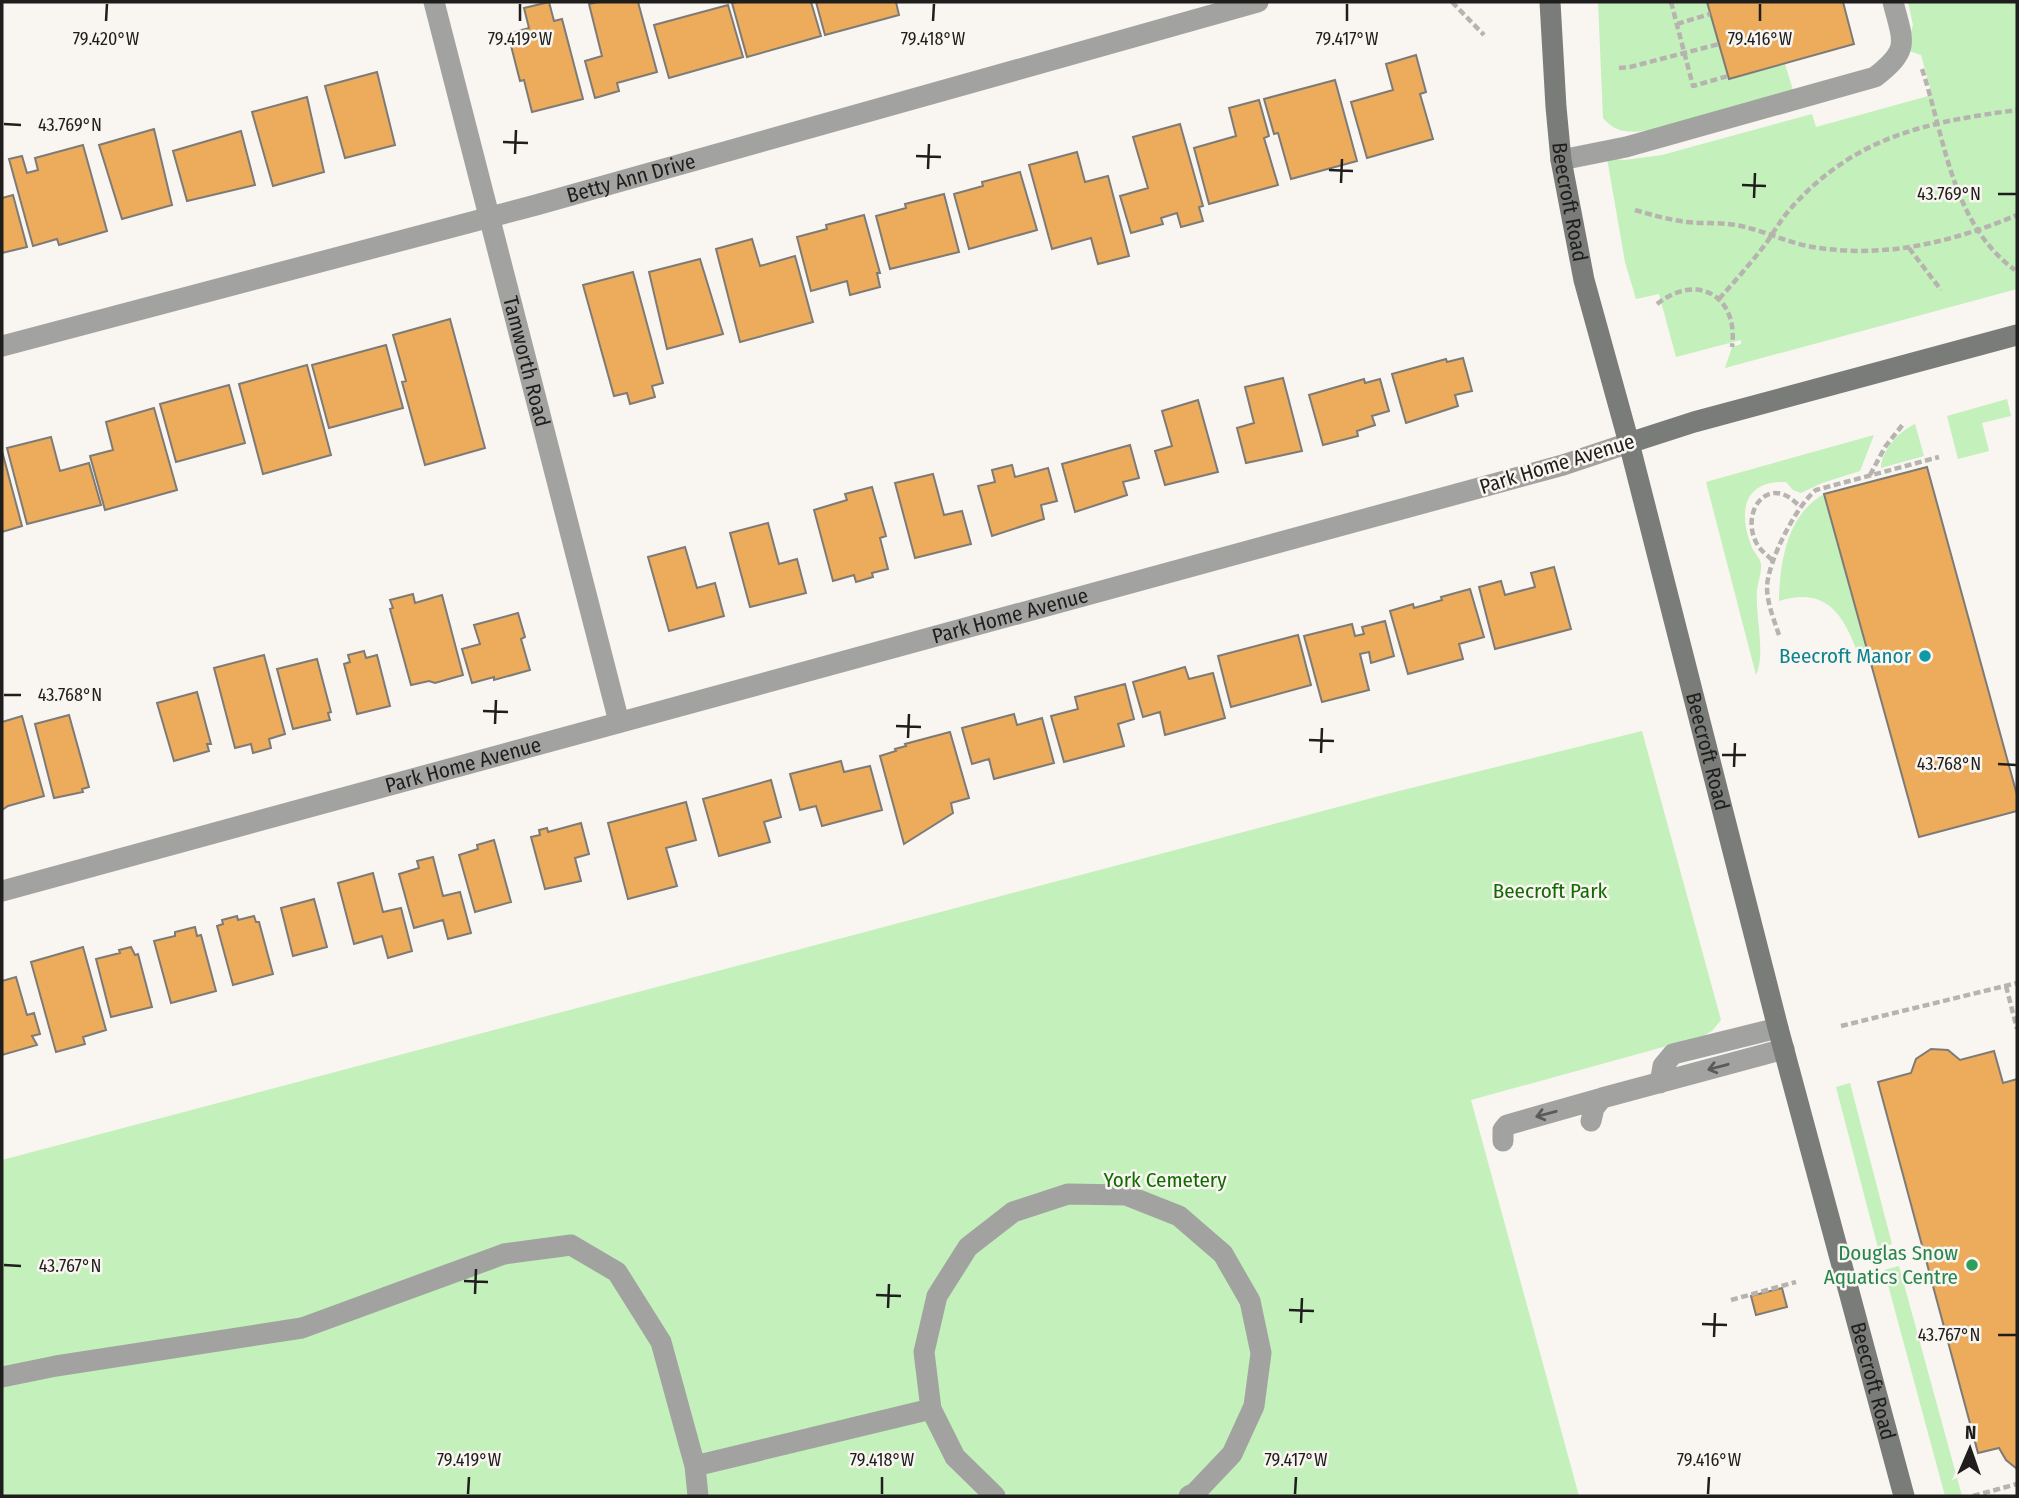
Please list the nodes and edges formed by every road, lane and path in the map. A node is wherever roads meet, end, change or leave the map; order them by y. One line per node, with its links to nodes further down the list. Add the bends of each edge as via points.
1 (435, 2): 20 (street, Tamworth Road)
2 (1258, 2): 20 (street, Betty Ann Drive)
3 (1452, 2): 9 (path)
4 (1550, 2): 17 (street, Beecroft Road)
5 (1671, 2): 8 (path)
6 (1893, 2): 12 (street, via 1903,42)
7 (1710, 14): 8 (path)
8 (1677, 24): 11 (path)
9 (1484, 35)
10 (1719, 44): 11 (path)
11 (1685, 54): 13 (path); 14 (path, via 1693,86)
12 (1897, 56): 16 (path, via 1920,64); 17 (street, via 1875,77 1626,147)
13 (1619, 68)
14 (1728, 76)
15 (2017, 110): 16 (path)
16 (1937, 122): 21 (path, via 1955,185); 22 (path, via 1890,138 1845,162 1799,200)
17 (1561, 160): 32 (street, Beecroft Road, via 1584,280)
18 (1635, 210): 22 (path, via 1684,222 1741,226)
19 (2017, 215): 21 (path)
20 (490, 216): 29 (street, Betty Ann Drive); 38 (street, Tamworth Road)
21 (1979, 231): 23 (path); 24 (path)
22 (1771, 236): 23 (path, via 1827,249); 26 (path)
23 (1909, 248): 25 (path)
24 (2015, 270)
25 (1941, 290)
26 (1719, 299): 27 (path, via 1687,289); 30 (path, via 1733,321)
27 (1657, 304)
28 (2017, 335): 32 (street, Park Home Avenue)
29 (2, 346)
30 (1732, 346)
31 (1904, 423): 34 (path)
32 (1629, 443): 38 (street, Park Home Avenue, via 1563,465); 43 (street, Beecroft Road)
33 (1939, 457): 34 (path)
34 (1869, 476): 35 (path, via 1816,490)
35 (1800, 507): 36 (path); 36 (path, via 1781,492 1768,493 1757,503 1755,541)
36 (1772, 560): 37 (path, via 1768,597)
37 (1779, 635)
38 (619, 722): 39 (street, Park Home Avenue)
39 (2, 891)
40 (2017, 983): 41 (path)
41 (2006, 986): 42 (path); 44 (path)
42 (1841, 1026)
43 (1778, 1027): 45 (street, Beecroft Road); 46 (street, via 1672,1054 1663,1066)
44 (2017, 1029)
45 (1784, 1049): 46 (street, one-way to 46, via 1686,1076); 59 (street, Beecroft Road)
46 (1668, 1090): 47 (street)
47 (1602, 1098): 48 (street); 49 (street, one-way to 49, via 1507,1125)
48 (1591, 1121)
49 (1503, 1141)
50 (1796, 1282): 51 (path)
51 (1731, 1300)
52 (2, 1377): 54 (street, via 302,1328 504,1254 571,1245 617,1272 661,1342)
53 (931, 1409): 54 (street); 57 (street, via 955,1457); 58 (street, via 924,1352 937,1296 968,1247 1013,1212 1057,1197 1126,1195 1179,1216 1223,1254 1250,1301 1261,1353 1254,1406 1231,1454)
54 (695, 1466): 56 (street)
55 (2017, 1484): 60 (path)
56 (698, 1496)
57 (995, 1496)
58 (1189, 1496)
59 (1904, 1496)
60 (1973, 1496)

